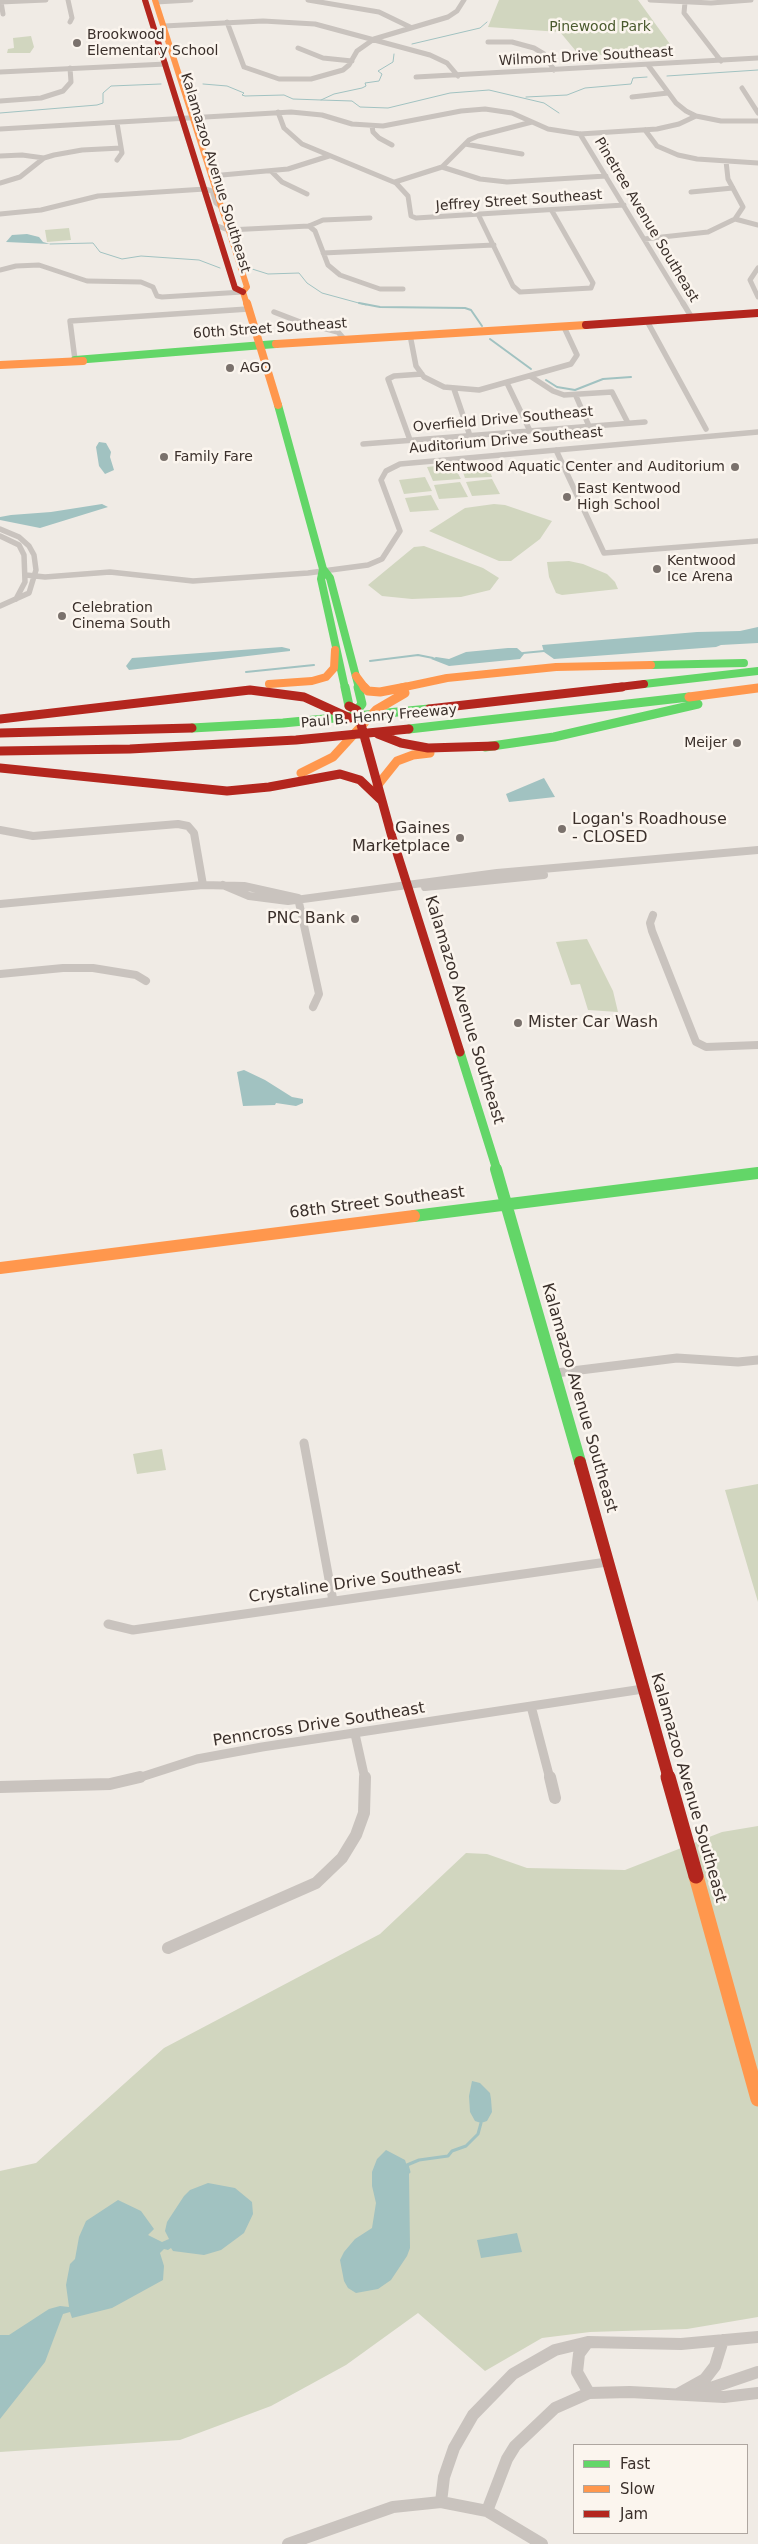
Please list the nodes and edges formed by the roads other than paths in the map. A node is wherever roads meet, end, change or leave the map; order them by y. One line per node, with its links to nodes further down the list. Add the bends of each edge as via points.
1 (46, 0): 9 (street)
2 (68, 0): 12 (street)
3 (153, 0): 4 (street); 15 (main road, Kalamazoo Avenue Southeast); 15 (main road, Kalamazoo Avenue Southeast, via 150,13)
4 (192, 0)
5 (308, 0): 14 (street, via 379,12)
6 (464, 0): 14 (street, via 458,12 448,17)
7 (650, 0): 10 (street)
8 (751, 0): 10 (street)
9 (1, 2): 11 (street)
10 (685, 2): 20 (street, via 684,13)
11 (3, 14)
12 (70, 22)
13 (227, 22): 15 (street); 16 (street, via 298,22); 21 (street, via 244,67 262,76 290,80 320,77 343,70)
14 (410, 27): 16 (street)
15 (160, 29): 23 (main road, Kalamazoo Avenue Southeast); 29 (main road, Kalamazoo Avenue Southeast)
16 (374, 39): 21 (street, via 357,50); 27 (street, via 430,54 447,64)
17 (488, 42): 25 (street, via 512,42 535,48 544,54)
18 (298, 48): 21 (street, via 322,58)
19 (758, 58): 20 (street, Wilmont Drive Southeast)
20 (721, 60): 22 (street, Wilmont Drive Southeast)
21 (352, 61)
22 (648, 65): 25 (street, Wilmont Drive Southeast); 31 (street)
23 (167, 67): 24 (street); 29 (main road, via 175,85); 37 (main road, Kalamazoo Avenue Southeast)
24 (70, 68): 26 (street); 33 (street, via 71,84 60,92 41,98)
25 (554, 70): 27 (street, Wilmont Drive Southeast)
26 (0, 72)
27 (458, 76): 28 (street, Wilmont Drive Southeast)
28 (416, 77)
29 (183, 86): 37 (main road, Kalamazoo Avenue Southeast)
30 (742, 88): 35 (street)
31 (668, 94): 32 (street); 36 (street, via 679,107)
32 (632, 97)
33 (0, 100)
34 (278, 112): 37 (street); 41 (street, via 306,112); 50 (street, via 290,136)
35 (758, 113)
36 (696, 116): 38 (street, via 731,122); 43 (street, via 668,128)
37 (187, 117): 40 (street); 57 (main road, Kalamazoo Avenue Southeast); 62 (main road, Kalamazoo Avenue Southeast)
38 (758, 121)
39 (532, 122): 41 (street, via 512,113 477,109); 44 (street, via 555,131); 45 (street, via 478,136)
40 (117, 123): 42 (street); 47 (street)
41 (372, 126): 46 (street, via 378,137)
42 (0, 129)
43 (645, 130): 44 (street); 53 (street, via 653,142 668,152)
44 (580, 134): 58 (street, Pinetree Avenue Southeast)
45 (465, 144): 48 (street); 55 (street)
46 (392, 145)
47 (121, 148): 51 (street, via 66,152); 52 (street, via 122,155)
48 (522, 154)
49 (0, 156): 51 (street)
50 (329, 156): 56 (street, via 304,166); 59 (street)
51 (44, 158): 60 (street, via 28,173)
52 (117, 160)
53 (726, 161): 54 (street); 61 (street)
54 (758, 163)
55 (442, 167): 58 (street, via 480,179 507,182); 59 (street)
56 (272, 172): 57 (street); 64 (street, via 287,185)
57 (211, 176): 66 (main road, Kalamazoo Avenue Southeast)
58 (606, 176): 65 (street, Pinetree Avenue Southeast)
59 (395, 182): 69 (street, Jeffrey Street Southeast, via 408,196 410,213 416,218)
60 (0, 183)
61 (733, 188): 63 (street); 71 (street, via 743,207)
62 (203, 189): 66 (street, via 212,191); 68 (street, via 98,196 41,210); 72 (main road, Kalamazoo Avenue Southeast)
63 (691, 192)
64 (307, 194)
65 (624, 205): 67 (street, Jeffrey Street Southeast); 77 (street, Pinetree Avenue Southeast)
66 (220, 206): 75 (main road, Kalamazoo Avenue Southeast)
67 (552, 211): 69 (street, Jeffrey Street Southeast); 85 (street)
68 (0, 214)
69 (479, 216): 78 (street)
70 (370, 218): 74 (street, via 323,220)
71 (735, 219): 73 (street); 77 (street, via 708,232)
72 (216, 224): 75 (street); 76 (main road, Kalamazoo Avenue Southeast)
73 (758, 225)
74 (309, 226): 75 (street); 79 (street, via 315,231)
75 (228, 230): 80 (main road, Kalamazoo Avenue Southeast)
76 (219, 239): 80 (main road, via 227,240 231,252); 83 (main road, Kalamazoo Avenue Southeast)
77 (644, 239): 93 (street, Pinetree Avenue Southeast)
78 (494, 245): 79 (street); 87 (street, via 516,289 525,293)
79 (323, 253): 86 (street, via 328,265 349,279 380,288)
80 (236, 255): 84 (main road, Kalamazoo Avenue Southeast)
81 (758, 268): 89 (street, via 750,280)
82 (0, 270): 88 (street, via 39,265 92,282 141,282 154,287 157,296 162,297)
83 (231, 277): 84 (main road); 88 (main road, Kalamazoo Avenue Southeast, via 235,288)
84 (244, 279): 88 (main road, Kalamazoo Avenue Southeast, via 246,287)
85 (593, 286): 87 (street)
86 (403, 289)
87 (558, 291)
88 (243, 292): 90 (main road, Kalamazoo Avenue Southeast)
89 (758, 297)
90 (248, 309): 99 (main road, Kalamazoo Avenue Southeast); 100 (street, via 70,321)
91 (274, 312): 98 (street, via 338,332)
92 (758, 313): 93 (main road, 60th Street Southeast)
93 (692, 318): 94 (main road, 60th Street Southeast)
94 (647, 321): 95 (main road, 60th Street Southeast); 110 (street)
95 (564, 327): 96 (main road, 60th Street Southeast); 103 (street, via 577,355 576,360)
96 (468, 334): 97 (main road, 60th Street Southeast); 98 (main road, 60th Street Southeast, via 362,338)
97 (411, 340): 98 (main road, 60th Street Southeast); 102 (street, via 416,366)
98 (344, 342): 99 (main road, 60th Street Southeast)
99 (261, 348): 100 (main road, 60th Street Southeast); 120 (main road, Kalamazoo Avenue Southeast)
100 (75, 360): 101 (main road, 60th Street Southeast)
101 (0, 365)
102 (422, 374): 105 (street); 114 (street, via 388,379)
103 (530, 376): 104 (street); 106 (street, via 553,391)
104 (507, 383): 105 (street, via 479,390); 111 (street)
105 (454, 389): 113 (street)
106 (576, 396): 108 (street, via 612,392); 109 (street)
107 (645, 422): 108 (street, Overfield Drive Southeast)
108 (628, 423): 109 (street, Overfield Drive Southeast)
109 (589, 426): 111 (street, Overfield Drive Southeast)
110 (706, 429)
111 (530, 431): 113 (street, Overfield Drive Southeast)
112 (758, 432): 116 (street, Auditorium Drive Southeast)
113 (470, 436): 114 (street, Overfield Drive Southeast)
114 (410, 440): 115 (street, Overfield Drive Southeast)
115 (363, 444)
116 (556, 450): 119 (street, via 604,553); 120 (street, Auditorium Drive Southeast, via 418,461 393,467 384,473 381,480 400,528 382,558 372,564)
117 (0, 529): 121 (street, via 19,536 29,546 34,555)
118 (0, 536): 122 (street, via 19,545 24,555)
119 (758, 541)
120 (323, 569): 121 (street, via 193,581 110,572); 125 (main road, Kalamazoo Avenue Southeast, via 321,578); 129 (main road, Kalamazoo Avenue Southeast, via 330,578)
121 (36, 574): 122 (street); 123 (street, via 29,593)
122 (26, 575): 123 (street)
123 (16, 599): 124 (street)
124 (0, 606)
125 (335, 650): 132 (main road, via 332,671 318,680 227,687); 133 (main road, Kalamazoo Avenue Southeast, via 348,705)
126 (758, 662): 128 (main road, via 556,668)
127 (758, 671): 136 (main road, Paul B. Henry Freeway, via 384,714 143,730)
128 (488, 674): 129 (main road, via 447,678 376,692 366,690); 135 (main road, via 440,682 402,694)
129 (356, 676): 133 (main road, Kalamazoo Avenue Southeast, via 362,704)
130 (758, 688): 138 (main road, Paul B. Henry Freeway, via 389,732 130,749)
131 (758, 693): 137 (main road)
132 (126, 704): 134 (main road); 135 (main road, via 230,691 269,691 316,701)
133 (357, 710): 135 (main road, Kalamazoo Avenue Southeast)
134 (0, 720)
135 (360, 724): 137 (main road, via 392,741 416,746); 140 (main road, via 333,757 287,777 222,786); 141 (main road, Kalamazoo Avenue Southeast)
136 (0, 733)
137 (495, 746): 141 (main road, via 407,757 392,765)
138 (0, 751)
139 (0, 768): 140 (main road)
140 (138, 782): 142 (main road, via 192,789 242,790 340,774 360,780)
141 (377, 786): 142 (main road, Kalamazoo Avenue Southeast)
142 (382, 801): 147 (main road, Kalamazoo Avenue Southeast)
143 (0, 830): 145 (street, via 34,836 178,824 188,826 194,833)
144 (758, 850): 147 (street, via 604,864 567,872 466,884)
145 (203, 884): 146 (street); 149 (street)
146 (223, 885): 148 (street, via 268,900)
147 (408, 886): 148 (street); 156 (main road, Kalamazoo Avenue Southeast)
148 (298, 898): 153 (street, via 319,994)
149 (0, 904)
150 (653, 915): 154 (street, via 652,931 690,1034 696,1042 706,1047)
151 (0, 974): 152 (street, via 93,968 136,975)
152 (146, 980)
153 (313, 1007)
154 (758, 1045)
155 (758, 1173): 156 (main road, 68th Street Southeast)
156 (507, 1203): 157 (main road, 68th Street Southeast); 159 (main road, Kalamazoo Avenue Southeast)
157 (0, 1268)
158 (758, 1360): 159 (street, via 677,1358)
159 (556, 1373): 161 (main road, Kalamazoo Avenue Southeast)
160 (304, 1442): 162 (street)
161 (607, 1562): 162 (street, Crystaline Drive Southeast); 164 (main road, Kalamazoo Avenue Southeast)
162 (333, 1602): 163 (street, Crystaline Drive Southeast, via 133,1630)
163 (108, 1624)
164 (643, 1690): 165 (street, Penncross Drive Southeast); 170 (main road, Kalamazoo Avenue Southeast)
165 (531, 1706): 166 (street, Penncross Drive Southeast); 168 (street)
166 (355, 1734): 167 (street, Penncross Drive Southeast, via 326,1736 197,1759 155,1774 110,1784); 169 (street, via 363,1763 364,1813 342,1858 316,1883)
167 (0, 1787)
168 (555, 1798)
169 (168, 1948)
170 (758, 2099)
171 (758, 2337): 172 (street)
172 (723, 2340): 173 (street, via 681,2344); 177 (street, via 715,2366)
173 (588, 2342): 175 (street, via 579,2354 577,2372); 178 (street, via 556,2350 512,2374 493,2392 454,2448 444,2477)
174 (758, 2372): 177 (street)
175 (589, 2393): 177 (street); 179 (street, via 555,2408 515,2446)
176 (758, 2393): 177 (street, via 724,2397)
177 (684, 2395)
178 (441, 2502): 179 (street); 180 (street, via 393,2507)
179 (487, 2512): 181 (street)
180 (288, 2544)
181 (542, 2544)

